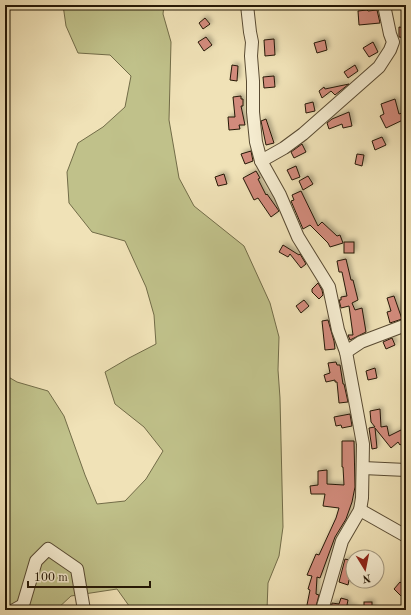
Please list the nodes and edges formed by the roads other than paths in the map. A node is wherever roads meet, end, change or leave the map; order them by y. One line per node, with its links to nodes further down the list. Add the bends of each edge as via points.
1 (247, 5): 3 (street, via 252,42 254,128)
2 (384, 5): 3 (street, via 393,42 379,67 303,134)
3 (261, 160): 5 (street, via 298,237 329,287 338,330)
4 (406, 326): 5 (street, via 361,342)
5 (346, 352): 6 (street, via 363,444)
6 (363, 468): 7 (street); 8 (street)
7 (406, 470)
8 (360, 510): 9 (street); 12 (street, via 342,541)
9 (406, 536)
10 (14, 610): 11 (street, via 23,605 36,561 48,549 77,570)
11 (84, 610)
12 (322, 610)

